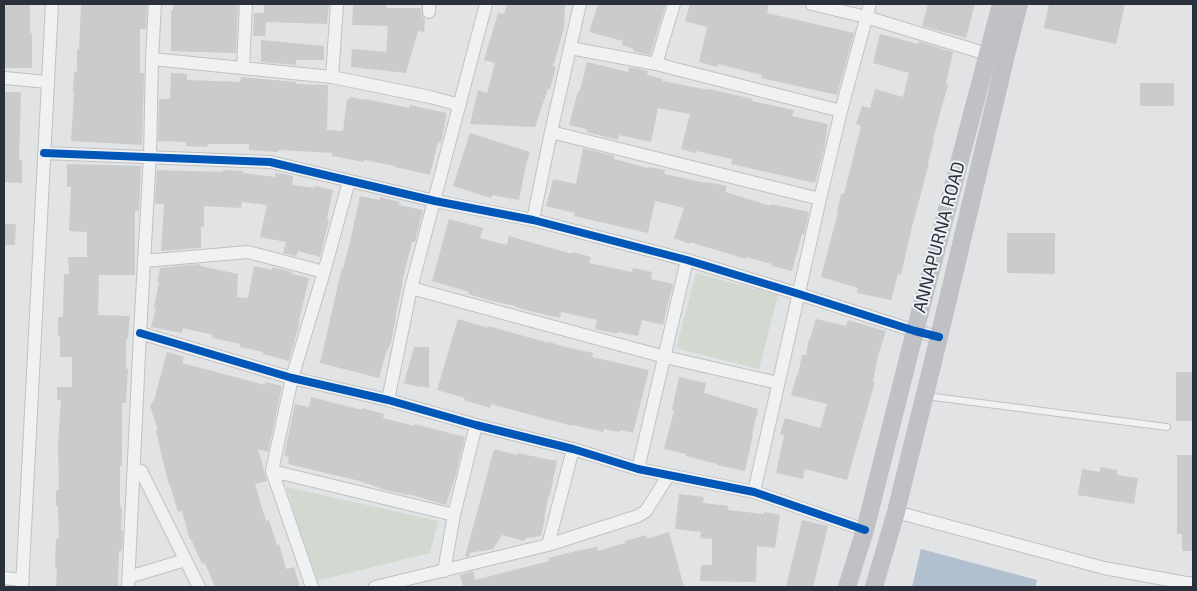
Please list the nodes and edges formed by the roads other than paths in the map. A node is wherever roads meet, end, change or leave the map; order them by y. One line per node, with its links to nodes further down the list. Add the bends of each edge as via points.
1 (52, 4): 20 (street)
2 (156, 4): 15 (street)
3 (246, 4): 17 (street)
4 (337, 4): 18 (street)
5 (486, 4): 21 (street)
6 (580, 4): 13 (street)
7 (674, 4): 16 (street)
8 (812, 4): 12 (street)
9 (870, 4): 12 (street)
10 (1001, 4): 14 (main road, ANNAPURNA ROAD)
11 (1019, 4): 37 (main road, ANNAPURNA ROAD)
12 (866, 17): 14 (street); 22 (street)
13 (570, 48): 16 (street); 23 (street)
14 (987, 54): 35 (main road, ANNAPURNA ROAD)
15 (152, 59): 17 (street); 25 (street)
16 (656, 64): 22 (street)
17 (243, 68): 18 (street)
18 (332, 77): 21 (street)
19 (4, 78): 20 (street)
20 (48, 82): 24 (street)
21 (460, 105): 28 (street)
22 (841, 111): 27 (street)
23 (551, 132): 27 (street); 29 (street)
24 (44, 153): 25 (street); 59 (street)
25 (150, 156): 26 (street, via 270,162); 31 (street)
26 (349, 182): 28 (street); 32 (street)
27 (820, 200): 34 (street)
28 (434, 201): 29 (street); 33 (street)
29 (533, 220): 30 (street)
30 (687, 260): 34 (street); 38 (street)
31 (144, 261): 32 (street, via 248,252); 36 (street)
32 (324, 272): 39 (street)
33 (411, 288): 38 (street); 42 (street)
34 (799, 294): 35 (street); 40 (street)
35 (915, 331): 37 (street); 53 (main road, ANNAPURNA ROAD)
36 (140, 333): 39 (street); 47 (street)
37 (939, 337): 41 (main road, ANNAPURNA ROAD)
38 (666, 357): 40 (street); 46 (street)
39 (292, 378): 42 (street); 48 (street)
40 (778, 383): 50 (street)
41 (925, 396): 44 (lane); 51 (main road, ANNAPURNA ROAD)
42 (388, 400): 43 (street)
43 (476, 425): 45 (street); 52 (street)
44 (1168, 427)
45 (573, 449): 46 (street); 54 (street)
46 (638, 469): 49 (street)
47 (134, 470): 55 (street, via 141,471); 58 (street)
48 (272, 471): 52 (street); 62 (street)
49 (668, 476): 50 (street); 54 (street, via 646,511 638,516)
50 (754, 492): 53 (street)
51 (896, 512): 60 (street, via 1104,568); 65 (main road, ANNAPURNA ROAD)
52 (454, 515): 56 (street)
53 (865, 530): 64 (main road, ANNAPURNA ROAD)
54 (548, 545): 56 (street)
55 (185, 560): 58 (street); 61 (street)
56 (444, 571): 63 (street)
57 (4, 578): 59 (street)
58 (128, 582)
59 (23, 584)
60 (1188, 584)
61 (199, 587)
62 (312, 587)
63 (375, 587)
64 (848, 587)
65 (874, 587)

